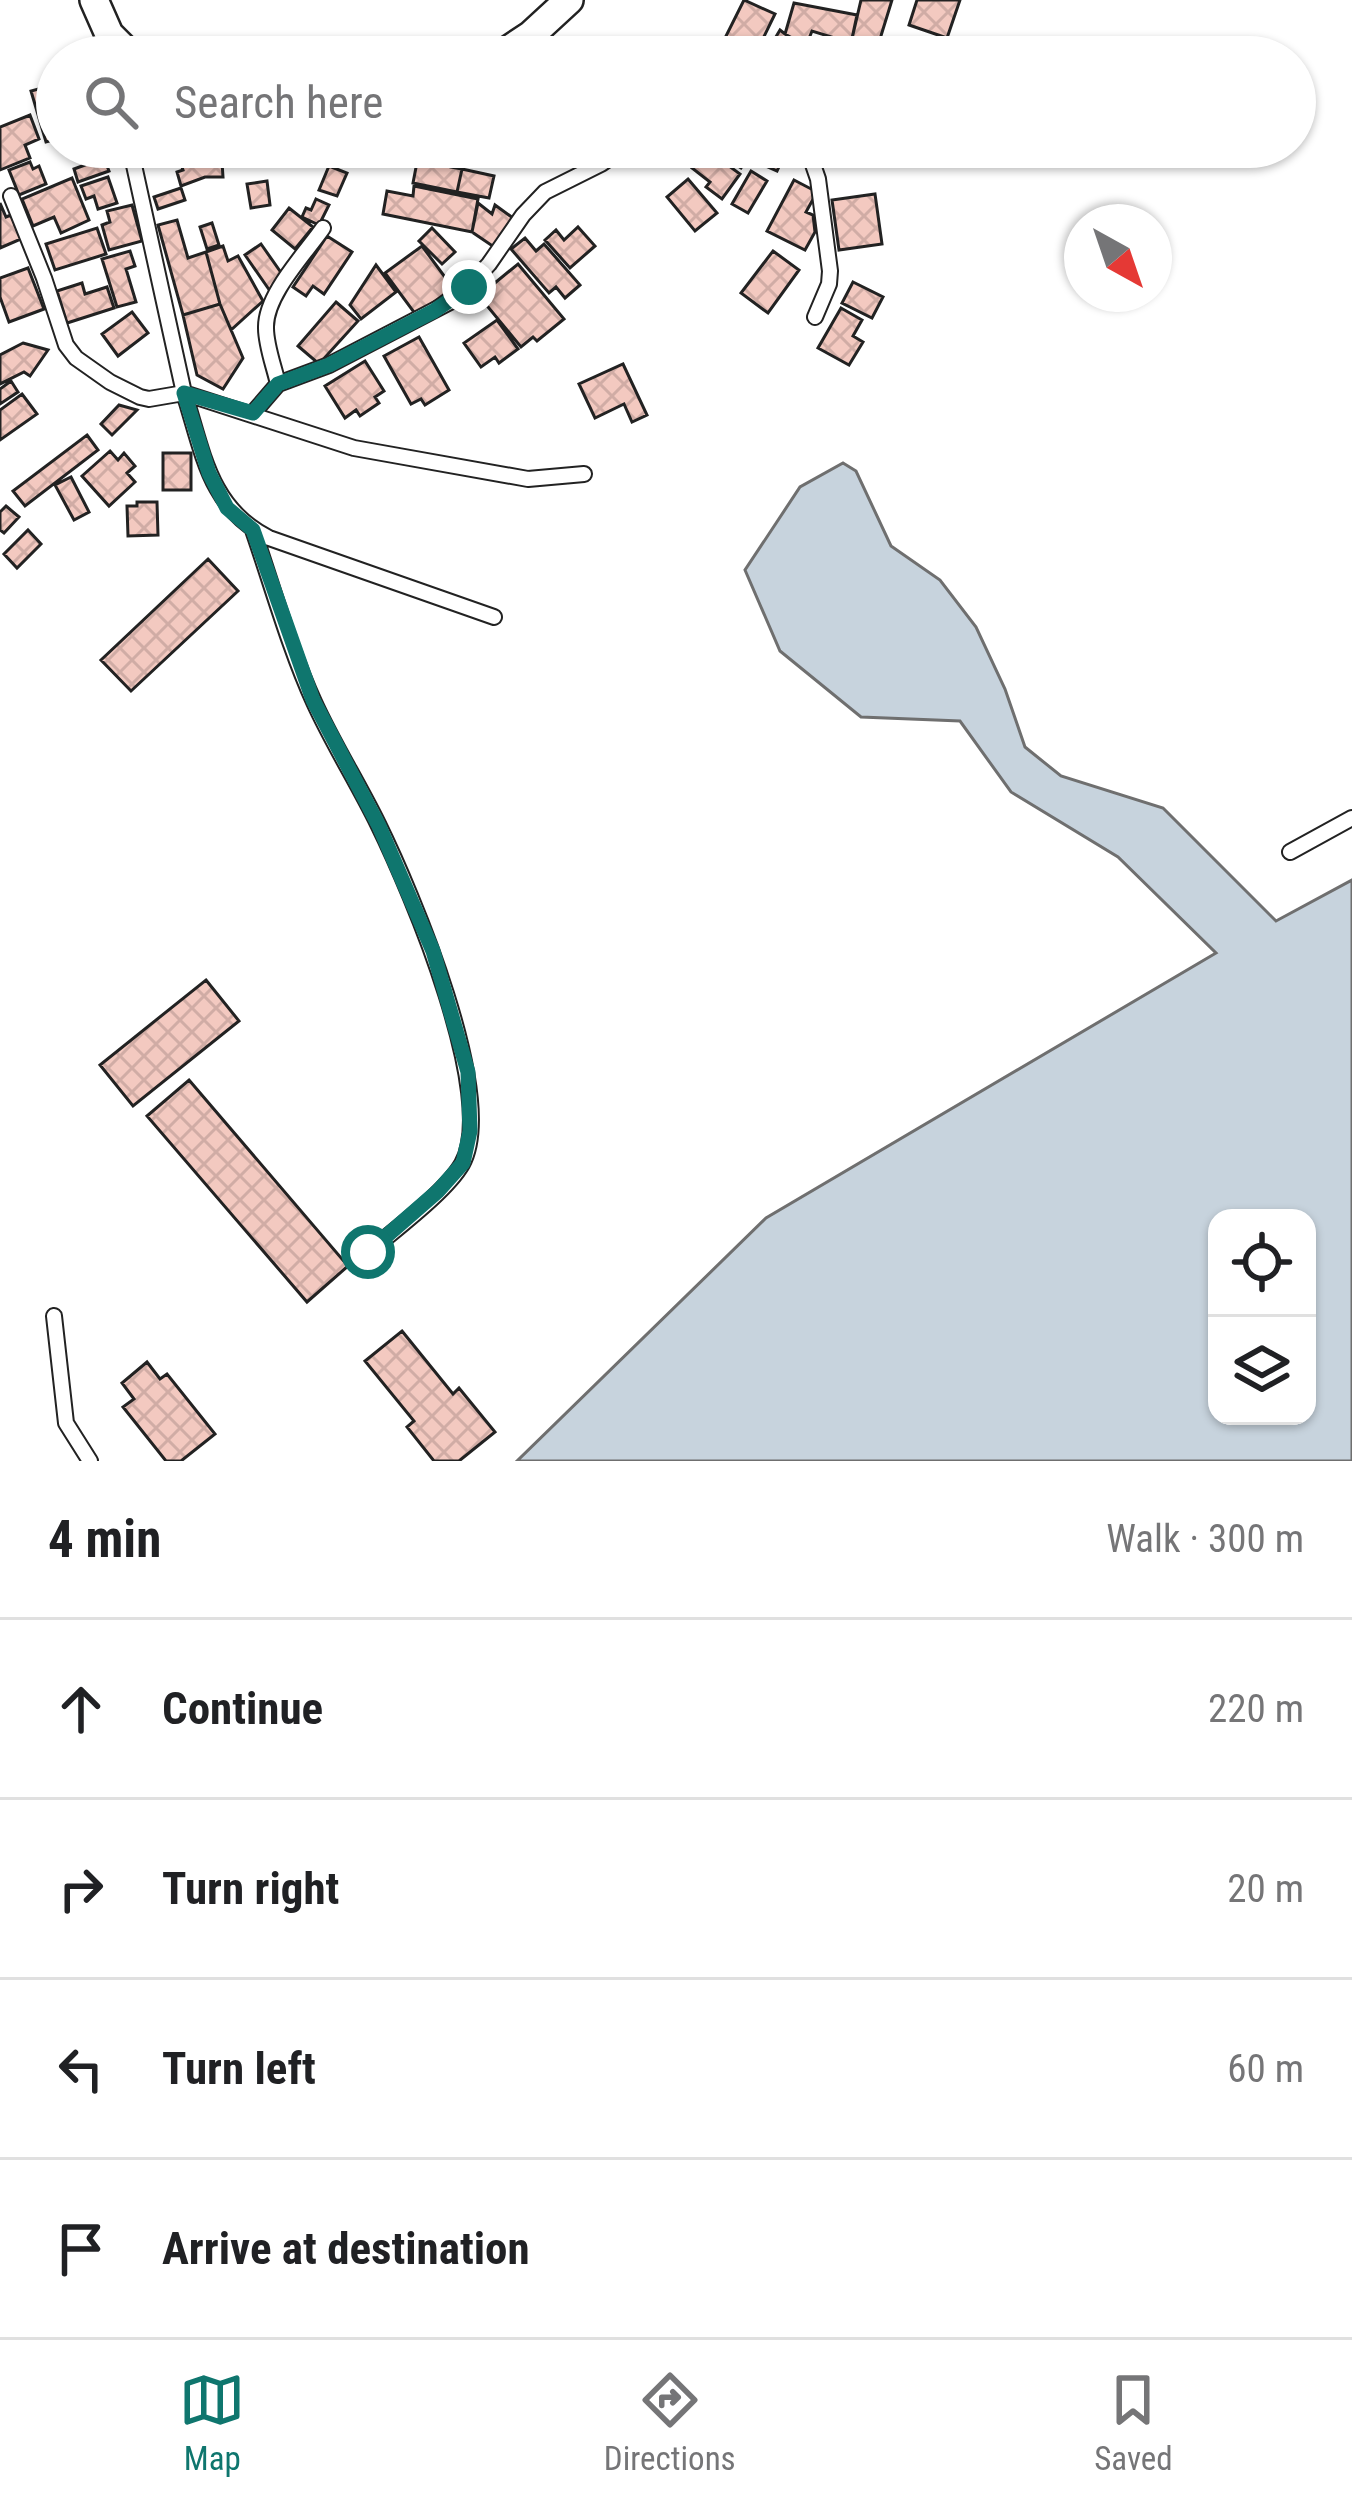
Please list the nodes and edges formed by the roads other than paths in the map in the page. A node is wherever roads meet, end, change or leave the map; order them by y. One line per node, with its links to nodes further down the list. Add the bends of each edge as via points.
1 (94, 0): 4 (street)
2 (569, 0): 3 (street)
3 (531, 35)
4 (113, 36)
5 (135, 168): 12 (lane)
6 (593, 168): 11 (lane, via 544,192 449,302)
7 (814, 168): 10 (lane, via 830,271)
8 (11, 196): 12 (lane, via 76,358 140,397)
9 (323, 229): 11 (lane, via 268,310)
10 (815, 317)
11 (278, 384): 13 (lane)
12 (184, 393): 13 (lane); 15 (lane, via 209,473 227,508)
13 (253, 413): 14 (lane, via 354,448 528,479)
14 (584, 474)
15 (253, 530): 16 (lane); 19 (lane, via 313,700 433,951 468,1072 463,1163)
16 (494, 617)
17 (1352, 818): 18 (lane)
18 (1290, 852)
19 (368, 1252)
20 (54, 1316): 21 (lane, via 66,1423)
21 (90, 1461)

